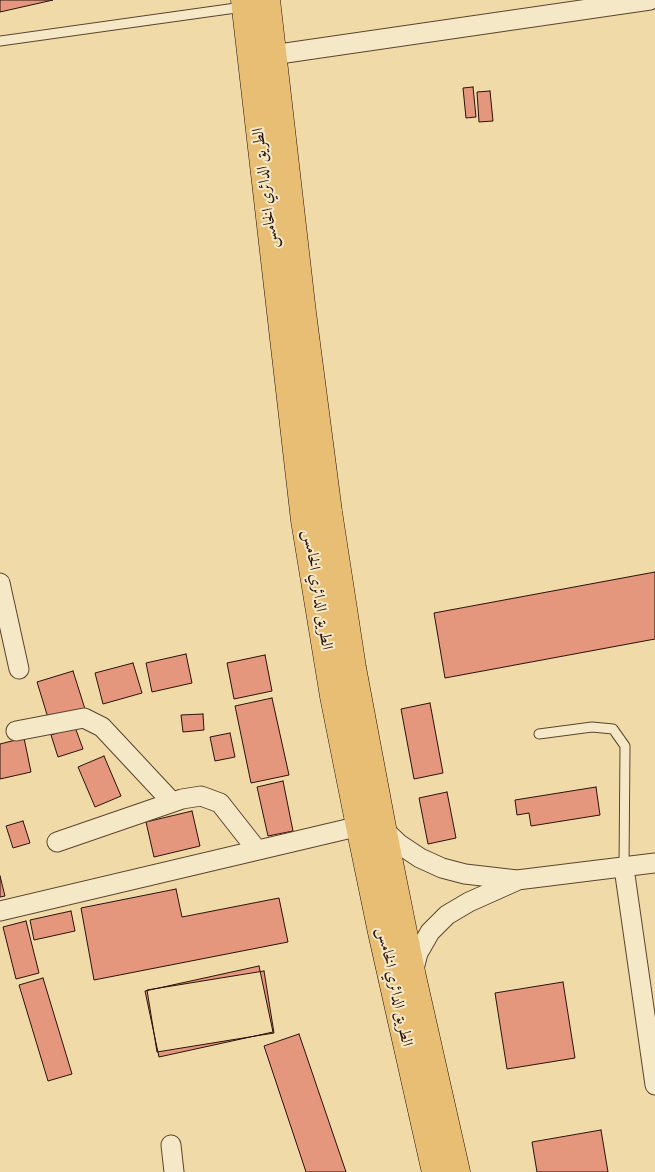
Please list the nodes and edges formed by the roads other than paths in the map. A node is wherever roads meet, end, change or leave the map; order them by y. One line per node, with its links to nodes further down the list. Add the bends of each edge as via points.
1 (650, 0): 4 (street)
2 (252, 2): 3 (lane); 4 (main road, الطريق الدائري الخامس); 5 (main road, الطريق الدائري الخامس)
3 (0, 41)
4 (272, 55): 5 (main road, الطريق الدائري الخامس)
5 (269, 121): 11 (main road, الطريق الدائري الخامس, via 305,520 334,696)
6 (0, 583): 7 (street)
7 (19, 669)
8 (16, 730): 10 (street, via 84,718 102,727)
9 (539, 734): 15 (lane, via 592,727 613,729 625,746)
10 (172, 802): 12 (street); 13 (street, via 201,796 220,803)
11 (371, 827): 13 (street); 16 (street, via 442,868); 18 (main road, الطريق الدائري الخامس); 22 (main road, الطريق الدائري الخامس, via 382,932)
12 (57, 842)
13 (258, 850): 17 (street)
14 (655, 863): 15 (street)
15 (624, 868): 16 (street); 19 (street)
16 (517, 880): 18 (street, via 447,915 430,932 418,953)
17 (0, 911)
18 (412, 977): 23 (main road, الطريق الدائري الخامس)
19 (655, 1085)
20 (171, 1145): 21 (street)
21 (174, 1172)
22 (436, 1172)
23 (456, 1172)

